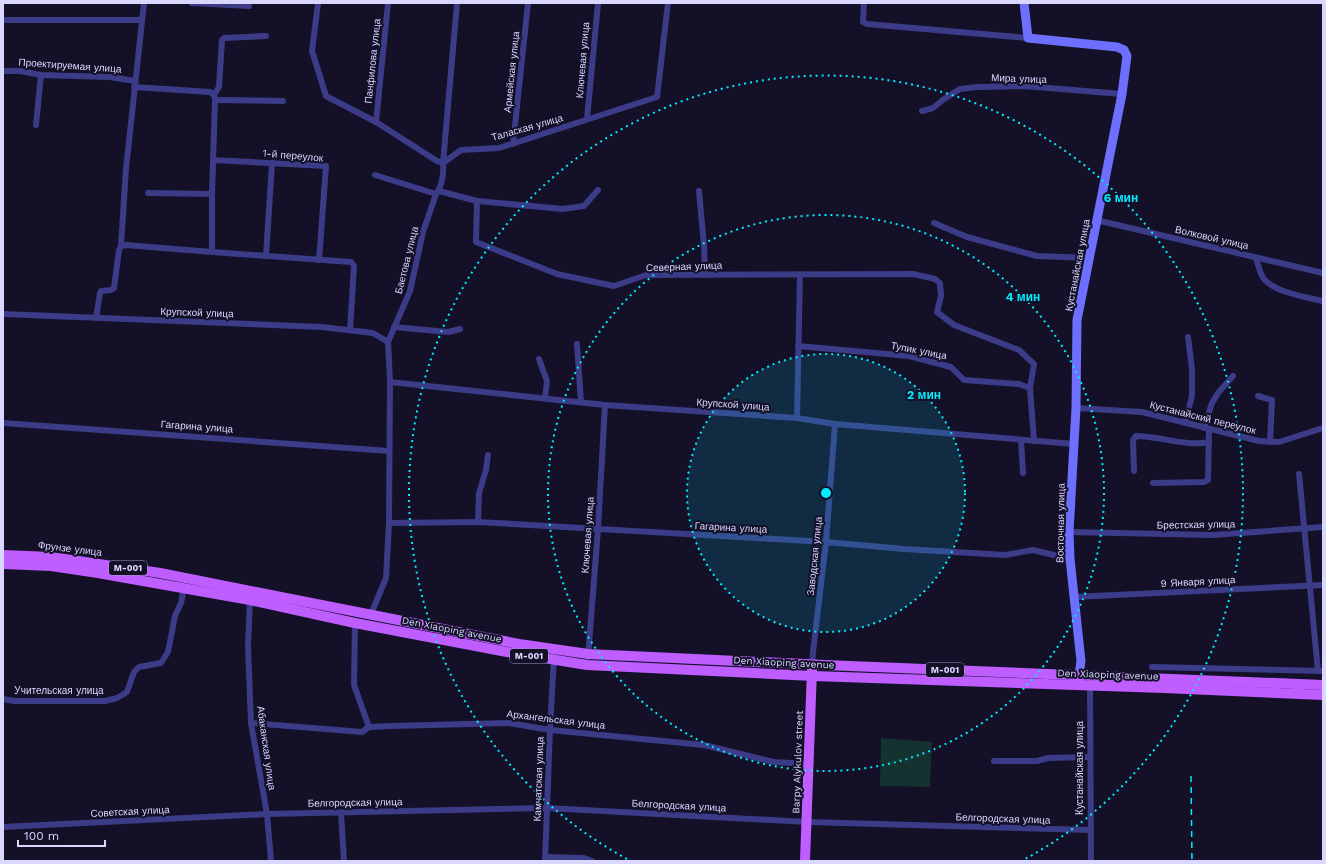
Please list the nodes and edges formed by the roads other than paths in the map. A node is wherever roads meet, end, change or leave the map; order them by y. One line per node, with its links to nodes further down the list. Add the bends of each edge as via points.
1 (144, 3): 13 (street)
2 (192, 3): 11 (street)
3 (318, 3): 24 (street, via 312,51 326,96)
4 (388, 3): 24 (street, Панфилова улица)
5 (457, 3): 29 (street, Баетова улица)
6 (528, 3): 26 (street, Армейская улица)
7 (598, 3): 23 (street, Ключевая улица)
8 (668, 3): 23 (street, Талаская улица, via 657,97)
9 (864, 3): 15 (street, via 863,22 867,24)
10 (1024, 3): 15 (street)
11 (249, 6)
12 (3, 20): 13 (street)
13 (142, 20): 18 (street)
14 (266, 36): 20 (street, via 222,40 219,87)
15 (1028, 38): 19 (street, Кустанайская улица, via 1117,47 1124,50 1127,56)
16 (3, 71): 17 (street, Проектируемая улица, via 20,70)
17 (41, 75): 18 (street, Проектируемая улица, via 110,77); 25 (street)
18 (135, 84): 20 (street, Проектируемая улица, via 210,92); 39 (street, via 126,169)
19 (1122, 94): 22 (street, Мира улица, via 1024,86 977,87 960,89 933,108); 37 (street, Кустанайская улица)
20 (215, 97): 21 (street, Проектируемая улица); 27 (street)
21 (283, 101)
22 (922, 111)
23 (586, 119): 26 (street, Талаская улица)
24 (376, 122): 29 (street)
25 (36, 125)
26 (513, 144): 29 (street, Талаская улица, via 498,148 462,150)
27 (213, 160): 28 (street, 1-й переулок); 35 (street)
28 (272, 163): 41 (street); 44 (street, 1-й переулок, via 326,166)
29 (443, 163): 34 (street, Баетова улица, via 444,170)
30 (375, 175): 34 (street)
31 (598, 190): 36 (street, via 584,206 563,209)
32 (699, 191): 47 (street)
33 (148, 193): 35 (street)
34 (438, 193): 36 (street); 51 (street, Баетова улица, via 423,232 410,292)
35 (212, 194): 40 (street)
36 (477, 201): 47 (street, Северная улица, via 476,242 557,274 614,286 646,275)
37 (1096, 220): 42 (street, Кустанайская улица); 43 (street, Волковой улица)
38 (934, 223): 42 (street, via 967,238 1038,256)
39 (122, 246): 40 (street); 50 (street, via 119,250 114,288 101,291)
40 (212, 252): 41 (street)
41 (266, 256): 44 (street)
42 (1089, 258): 66 (street, Кустанайская улица, via 1077,320)
43 (1256, 258): 45 (street, Волковой улица); 48 (street, via 1264,278 1279,290)
44 (319, 260): 53 (street, via 351,262 354,266)
45 (1323, 273)
46 (800, 274): 47 (street, Северная улица); 57 (street); 61 (street, Северная улица, via 913,274 935,279 940,283 941,296 937,312 954,325 1019,350 1034,364)
47 (705, 275)
48 (1323, 301)
49 (3, 314): 50 (street, Крупской улица)
50 (96, 318): 53 (street, Крупской улица)
51 (394, 327): 52 (street, via 448,332); 55 (street, Баетова улица)
52 (460, 329)
53 (350, 330): 55 (street, Крупской улица, via 373,333)
54 (1188, 337): 68 (street, via 1192,362 1192,396)
55 (388, 342): 60 (street, Баетова улица)
56 (577, 344): 64 (street)
57 (798, 346): 61 (street, Тупик улица, via 909,356 951,366 964,380 1019,384); 67 (street)
58 (539, 359): 63 (street, via 547,381)
59 (1233, 376): 72 (street, via 1212,402)
60 (390, 382): 63 (street, Крупской улица); 78 (street, Баетова улица)
61 (1030, 388): 74 (street)
62 (1258, 396): 76 (street, via 1272,400)
63 (546, 398): 64 (street, Крупской улица)
64 (581, 402): 65 (street, Крупской улица)
65 (605, 405): 67 (street, Крупской улица); 88 (street, Ключевая улица)
66 (1076, 408): 68 (street, Кустанайский переулок, via 1142,412); 77 (street, Восточная улица)
67 (797, 418): 70 (street, Крупской улица)
68 (1185, 422): 72 (street, Кустанайский переулок)
69 (3, 423): 78 (street, Гагарина улица)
70 (835, 424): 73 (street, Крупской улица); 90 (street, Заводская улица)
71 (1323, 428): 76 (street, Кустанайский переулок, via 1279,442)
72 (1207, 429): 75 (street); 76 (street, Кустанайский переулок)
73 (1021, 440): 74 (street, Крупской улица); 81 (street)
74 (1034, 441): 77 (street, Крупской улица)
75 (1209, 442): 80 (street, via 1197,445 1136,436 1133,440); 83 (street, via 1208,480)
76 (1270, 442)
77 (1074, 444): 89 (street, Восточная улица)
78 (389, 451): 85 (street, Баетова улица)
79 (488, 455): 84 (street, via 479,493)
80 (1134, 471)
81 (1023, 473)
82 (1299, 474): 87 (street)
83 (1153, 483)
84 (478, 522): 85 (street, Гагарина улица); 88 (street, Гагарина улица)
85 (389, 523): 99 (street, Баетова улица, via 386,578)
86 (1323, 527): 87 (street, Брестская улица)
87 (1304, 528): 89 (street, Брестская улица, via 1213,535); 95 (street)
88 (598, 529): 90 (street, Гагарина улица); 102 (street, Ключевая улица)
89 (1070, 532): 92 (street, Восточная улица)
90 (826, 542): 92 (street, Гагарина улица, via 1005,555 1033,550); 104 (street, Заводская улица)
91 (3, 555): 97 (main road, Фрунзе улица / M-001, via 51,557 160,573)
92 (1070, 559): 98 (street, Восточная улица)
93 (3, 564): 96 (main road, Фрунзе улица / M-001, via 51,566)
94 (1323, 585): 95 (street, 9 Января улица)
95 (1310, 586): 98 (street, 9 Января улица); 107 (street)
96 (184, 588): 97 (main road, Фрунзе улица / M-001); 113 (street, Учительская улица, via 168,652 161,663 139,667 134,672 127,692 105,701)
97 (251, 595): 99 (main road, Den Xiaoping avenue / M-001); 100 (main road, Den Xiaoping avenue / M-001); 114 (street, Абаканская улица, via 248,647)
98 (1074, 597): 109 (street, Восточная улица, via 1081,661)
99 (371, 614): 101 (main road, Den Xiaoping avenue / M-001)
100 (355, 623): 103 (main road, Den Xiaoping avenue / M-001); 115 (street, via 354,685)
101 (555, 649): 102 (main road, Den Xiaoping avenue / M-001); 103 (street, Камчатская улица)
102 (588, 654): 104 (main road, Den Xiaoping avenue / M-001); 105 (street, Ключевая улица)
103 (553, 660): 105 (main road, Den Xiaoping avenue / M-001); 116 (street, Камчатская улица)
104 (812, 665): 108 (main road, Barpy Alykulov street); 109 (main road, Den Xiaoping avenue / M-001)
105 (587, 666): 108 (main road, Den Xiaoping avenue / M-001)
106 (1152, 667): 107 (street)
107 (1321, 671)
108 (813, 676): 109 (main road, Den Xiaoping avenue / M-001); 119 (main road, Barpy Alykulov street)
109 (1078, 680): 110 (main road, Den Xiaoping avenue / M-001)
110 (1090, 680): 111 (main road, Den Xiaoping avenue / M-001); 112 (main road, Den Xiaoping avenue / M-001); 117 (street, Кустанайская улица)
111 (1323, 685)
112 (1323, 695)
113 (3, 699)
114 (252, 723): 115 (street, Архангельская улица, via 362,732); 122 (street, Абаканская улица)
115 (369, 727): 116 (street, Архангельская улица, via 509,723)
116 (550, 730): 119 (street, Архангельская улица, via 704,745 774,762); 120 (street, Камчатская улица)
117 (1090, 757): 118 (street); 126 (street, Кустанайская улица)
118 (994, 761)
119 (810, 764): 124 (main road, Barpy Alykulov street)
120 (547, 808): 121 (street, Белгородская улица); 124 (street, Белгородская улица); 127 (street, Камчатская улица)
121 (341, 813): 122 (street, Белгородская улица); 129 (street)
122 (267, 814): 123 (street, Белгородская улица); 128 (street, Абаканская улица)
123 (258, 815): 125 (street, Советская улица)
124 (807, 822): 126 (street, Белгородская улица); 131 (main road, Barpy Alykulov street)
125 (3, 827)
126 (1091, 830): 132 (street, Кустанайская улица)
127 (545, 859): 130 (street, via 584,858)
128 (271, 861)
129 (344, 861)
130 (592, 861)
131 (805, 861)
132 (1091, 861)

